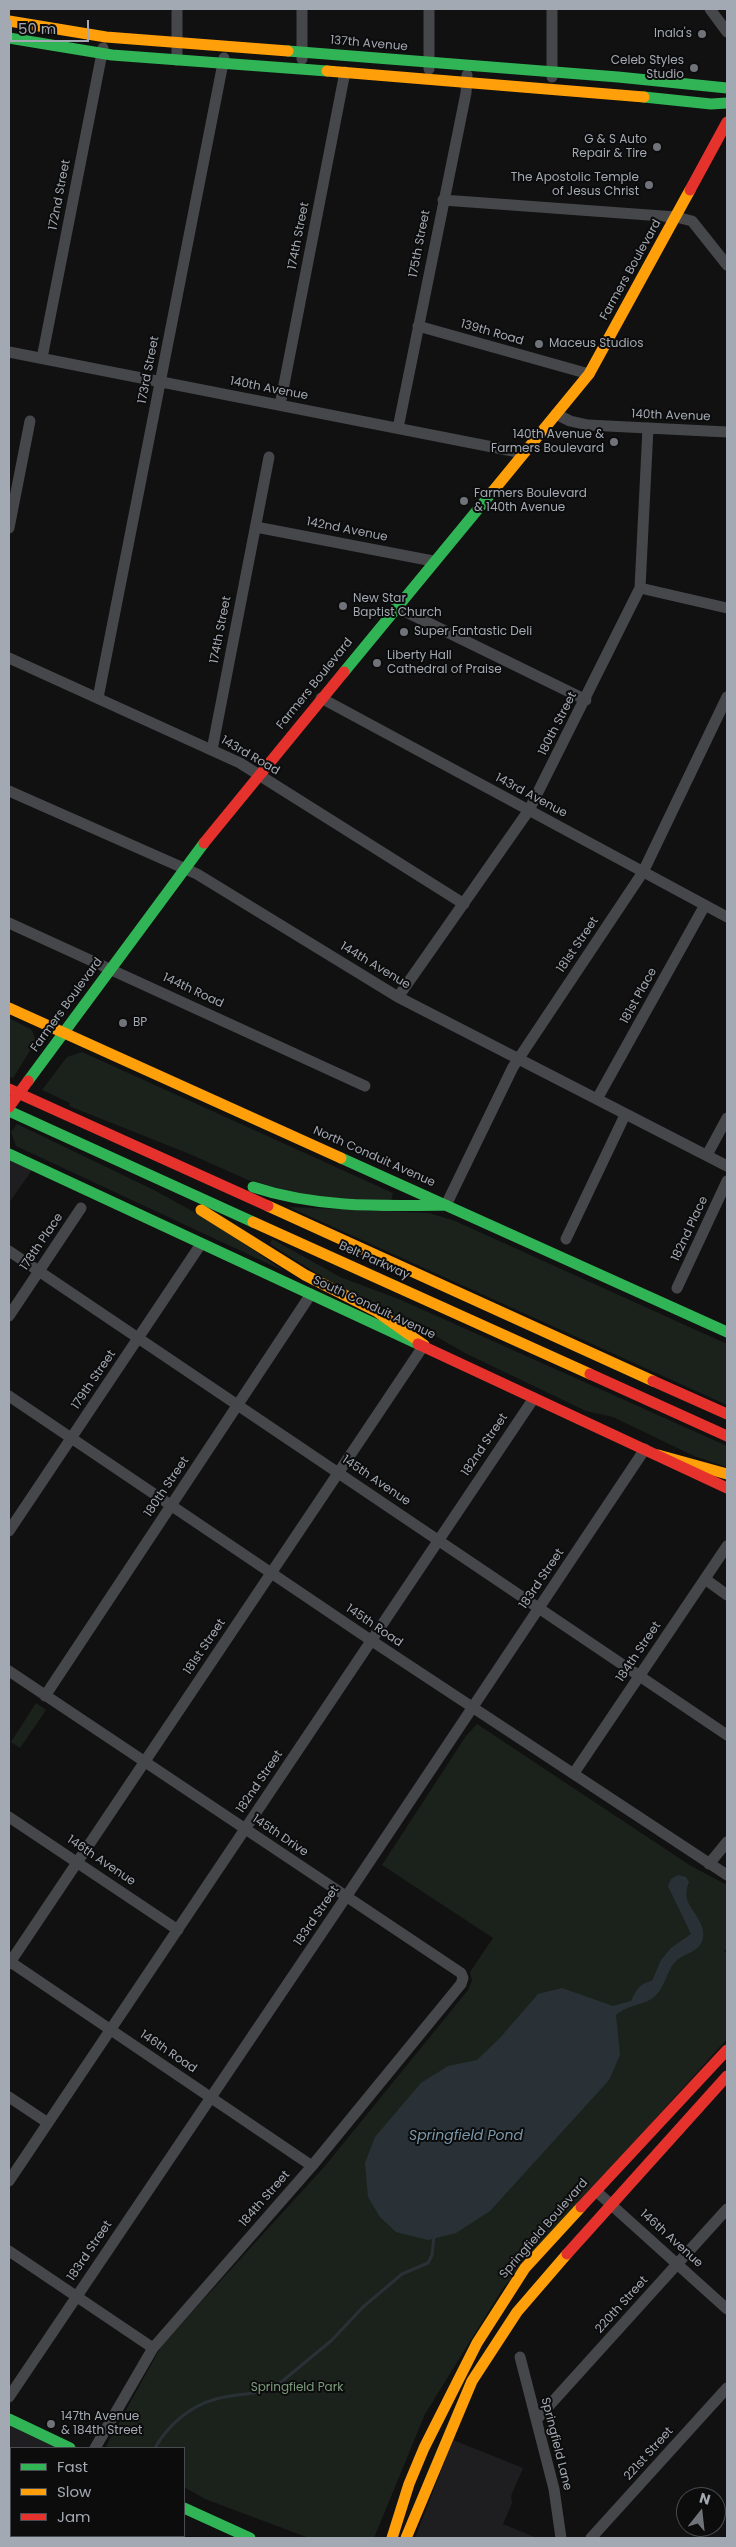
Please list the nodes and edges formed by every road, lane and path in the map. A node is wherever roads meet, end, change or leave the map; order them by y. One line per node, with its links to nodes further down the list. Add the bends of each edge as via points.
1 (177, 9): 10 (street)
2 (302, 9): 12 (street)
3 (429, 9): 15 (street)
4 (552, 9): 20 (street)
5 (710, 9): 7 (street)
6 (9, 21): 8 (main road, 137th Avenue)
7 (727, 32)
8 (106, 37): 10 (main road, 137th Avenue); 13 (street, 172nd Street)
9 (9, 38): 13 (main road)
10 (177, 42): 11 (main road, 137th Avenue); 14 (street)
11 (225, 46): 12 (main road, 137th Avenue); 16 (street, 173rd Street)
12 (302, 52): 15 (main road, 137th Avenue); 18 (street)
13 (102, 54): 14 (main road); 32 (street, 172nd Street)
14 (177, 60): 16 (main road)
15 (429, 62): 17 (main road, 137th Avenue); 21 (street)
16 (224, 63): 18 (main road); 34 (street, 173rd Street)
17 (468, 66): 20 (main road, 137th Avenue); 22 (street, 175th Street)
18 (301, 69): 19 (main road)
19 (346, 72): 21 (main road); 35 (street, 174th Street)
20 (552, 73): 23 (street); 24 (main road, 137th Avenue)
21 (429, 78): 22 (main road)
22 (466, 82): 23 (main road); 27 (street, 175th Street)
23 (552, 88): 25 (main road)
24 (727, 88)
25 (727, 103)
26 (727, 122): 28 (main road, Farmers Boulevard)
27 (443, 200): 28 (street); 30 (street, 175th Street)
28 (676, 217): 29 (street, via 692,221); 33 (main road, Farmers Boulevard)
29 (727, 265)
30 (418, 326): 33 (street, 139th Road); 38 (street, 175th Street)
31 (9, 352): 32 (street, 140th Avenue)
32 (42, 358): 34 (street, 140th Avenue)
33 (589, 374): 36 (main road, Farmers Boulevard)
34 (161, 382): 35 (street, 140th Avenue); 51 (street, 173rd Street)
35 (280, 405): 38 (street, 140th Avenue)
36 (556, 414): 39 (street, 140th Avenue, via 588,425); 41 (main road, Farmers Boulevard)
37 (30, 420): 44 (street)
38 (398, 428): 41 (street, 140th Avenue)
39 (648, 428): 40 (street, 140th Avenue); 46 (street, 180th Street)
40 (727, 432)
41 (523, 453): 45 (main road, Farmers Boulevard)
42 (269, 458): 43 (street, 174th Street)
43 (256, 526): 45 (street, 142nd Avenue); 54 (street, 174th Street)
44 (9, 528)
45 (433, 561): 47 (main road, Farmers Boulevard)
46 (640, 588): 48 (street); 53 (street, 180th Street)
47 (396, 607): 52 (main road, Farmers Boulevard); 53 (street)
48 (727, 608)
49 (9, 658): 51 (street, 143rd Road)
50 (727, 696): 59 (street, 181st Street)
51 (98, 698): 54 (street, 143rd Road)
52 (321, 698): 55 (main road, Farmers Boulevard); 57 (street, 143rd Avenue)
53 (586, 700): 57 (street, 180th Street)
54 (212, 750): 55 (street, 143rd Road)
55 (258, 775): 58 (main road, Farmers Boulevard); 60 (street, 143rd Road)
56 (9, 791): 58 (street, 144th Avenue)
57 (529, 810): 59 (street, 143rd Avenue); 60 (street, 180th Street)
58 (183, 868): 64 (main road, Farmers Boulevard); 65 (street, 144th Avenue)
59 (643, 872): 61 (street, 143rd Avenue); 68 (street, 181st Street)
60 (464, 904): 65 (street, 180th Street)
61 (705, 905): 62 (street, 143rd Avenue); 71 (street, 181st Place)
62 (727, 917)
63 (9, 923): 64 (street, 144th Road)
64 (111, 968): 67 (main road, Farmers Boulevard); 69 (street, 144th Road)
65 (398, 997): 68 (street, 144th Avenue)
66 (9, 1008): 67 (main road, North Conduit Avenue)
67 (64, 1032): 72 (main road, Farmers Boulevard, bridge); 82 (main road, North Conduit Avenue)
68 (518, 1059): 71 (street, 144th Avenue); 82 (street, 181st Street)
69 (365, 1086)
70 (9, 1089): 76 (main road, Belt Parkway)
71 (597, 1099): 74 (street, 144th Avenue)
72 (9, 1107)
73 (9, 1111): 80 (main road, Belt Parkway)
74 (625, 1115): 78 (street, 144th Avenue); 84 (street)
75 (727, 1118): 78 (street)
76 (121, 1140): 82 (main road, via 303,1202 339,1206); 97 (main road, Belt Parkway)
77 (9, 1154): 85 (main road, South Conduit Avenue)
78 (707, 1155): 79 (street, 144th Avenue)
79 (727, 1166)
80 (134, 1167): 93 (main road, via 305,1275 376,1311); 98 (main road, Belt Parkway)
81 (727, 1181): 88 (street, 182nd Place)
82 (446, 1205): 91 (main road, North Conduit Avenue)
83 (81, 1208): 87 (street, 178th Place)
84 (566, 1239)
85 (201, 1244): 89 (main road, South Conduit Avenue); 92 (street, 179th Street)
86 (9, 1251): 87 (street, 145th Avenue)
87 (38, 1271): 90 (street, 178th Place); 92 (street, 145th Avenue)
88 (677, 1288)
89 (311, 1294): 93 (main road, South Conduit Avenue); 96 (street, 180th Street)
90 (9, 1316)
91 (727, 1332)
92 (139, 1338): 96 (street, 145th Avenue); 99 (street, 179th Street)
93 (424, 1345): 95 (main road, South Conduit Avenue); 102 (street, 181st Street)
94 (9, 1396): 99 (street, 145th Road)
95 (534, 1398): 100 (main road, South Conduit Avenue); 107 (street, 182nd Street)
96 (239, 1406): 102 (street, 145th Avenue); 105 (street, 180th Street)
97 (727, 1414)
98 (727, 1436)
99 (71, 1438): 105 (street, 145th Road); 106 (street, 179th Street)
100 (645, 1449): 101 (main road, South Conduit Avenue); 112 (street, 183rd Street)
101 (658, 1455): 103 (main road); 104 (main road, South Conduit Avenue)
102 (339, 1473): 107 (street, 145th Avenue); 109 (street, 181st Street)
103 (727, 1474)
104 (727, 1488)
105 (171, 1506): 109 (street, 145th Road); 116 (street, 180th Street)
106 (9, 1531)
107 (438, 1539): 112 (street, 145th Avenue); 113 (street, 182nd Street)
108 (727, 1546): 110 (street, 184th Street)
109 (272, 1573): 113 (street, 145th Road); 119 (street, 181st Street)
110 (704, 1580): 111 (street); 115 (street, 184th Street)
111 (727, 1595)
112 (539, 1608): 115 (street, 145th Avenue); 117 (street, 183rd Street)
113 (372, 1641): 117 (street, 145th Road); 122 (street, 182nd Street)
114 (9, 1671): 116 (street, 145th Drive)
115 (640, 1675): 118 (street, 145th Avenue); 120 (street, 184th Street)
116 (45, 1696): 119 (street, 145th Drive)
117 (472, 1707): 120 (street, 145th Road); 127 (street, 183rd Street)
118 (727, 1735)
119 (145, 1762): 122 (street, 145th Drive); 124 (street, 181st Street)
120 (574, 1773): 125 (street, 145th Road)
121 (9, 1817): 124 (street, 146th Avenue)
122 (245, 1830): 127 (street, 145th Drive); 128 (street, 182nd Street)
123 (727, 1842): 125 (street)
124 (78, 1862): 128 (street, 146th Avenue); 129 (street, 181st Street)
125 (709, 1864): 126 (street, 145th Road)
126 (727, 1875)
127 (346, 1897): 130 (street, 145th Drive); 135 (street, 183rd Street)
128 (178, 1930): 131 (street, 182nd Street)
129 (9, 1963): 131 (street, 146th Road)
130 (461, 1973): 137 (street, 184th Street, via 462,1984)
131 (110, 2030): 135 (street, 146th Road); 136 (street, 182nd Street)
132 (727, 2050): 139 (main road, Springfield Boulevard)
133 (727, 2076): 140 (main road)
134 (9, 2097): 136 (street)
135 (210, 2098): 137 (street, 146th Road); 144 (street, 183rd Street)
136 (48, 2123): 138 (street, 182nd Street)
137 (312, 2166): 146 (street, 184th Street)
138 (9, 2182)
139 (596, 2191): 140 (street, 146th Avenue); 156 (main road, Springfield Boulevard, via 525,2268 478,2337 434,2422)
140 (611, 2203): 143 (street, 146th Avenue); 157 (main road, via 517,2312 488,2356 465,2398)
141 (727, 2209): 143 (street, 220th Street)
142 (9, 2251): 144 (street)
143 (678, 2264): 145 (street, 146th Avenue); 151 (street, 220th Street)
144 (76, 2296): 146 (street); 149 (street, 183rd Street)
145 (727, 2309)
146 (153, 2348): 153 (street, 184th Street)
147 (520, 2357): 151 (street, Springfield Lane)
148 (727, 2388): 159 (street, 221st Street)
149 (9, 2397)
150 (9, 2419): 152 (main road)
151 (537, 2419): 158 (street, Springfield Lane)
152 (65, 2447)
153 (97, 2447)
154 (185, 2508): 155 (main road)
155 (250, 2538)
156 (392, 2538)
157 (406, 2538)
158 (562, 2538)
159 (591, 2538)

